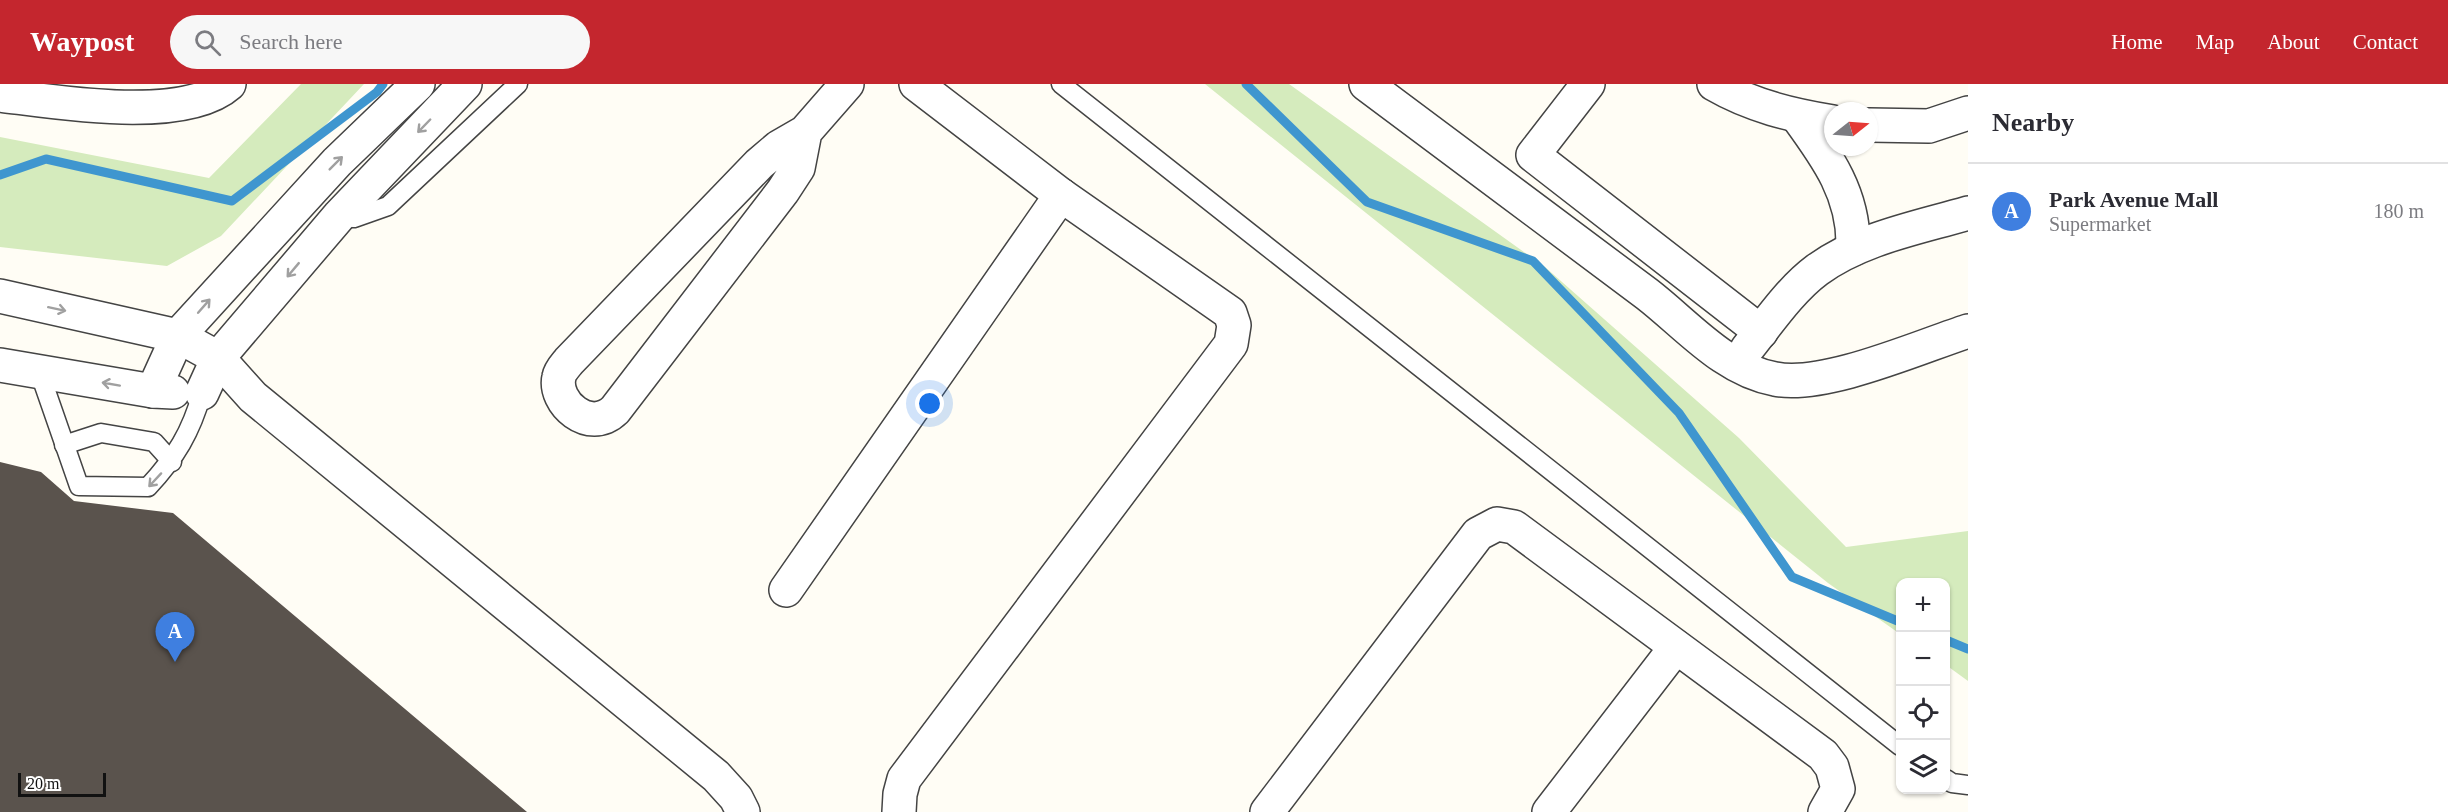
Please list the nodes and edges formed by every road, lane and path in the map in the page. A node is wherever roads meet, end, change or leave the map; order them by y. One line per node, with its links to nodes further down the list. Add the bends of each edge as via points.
1 (229, 84): 11 (street, via 221,92 155,107 83,105)
2 (418, 84): 24 (street, one-way to 2, via 337,162)
3 (465, 84): 19 (street, one-way to 19)
4 (518, 84): 19 (lane, via 388,206 354,218)
5 (846, 84): 16 (street)
6 (916, 84): 17 (street)
7 (1061, 84): 36 (lane)
8 (1366, 84): 26 (street)
9 (1588, 84): 23 (street, via 1533,155)
10 (1714, 84): 13 (street, via 1751,103)
11 (0, 95)
12 (1968, 113): 15 (street, via 1929,126)
13 (1797, 116): 14 (street); 20 (street, via 1843,187 1851,214)
14 (1824, 120)
15 (1878, 125)
16 (805, 132): 16 (street, via 759,164 569,361 558,378 559,390 575,412 594,421 607,418 615,410 783,191 798,168)
17 (1061, 195): 34 (street); 40 (street, via 1230,313 1234,325 1231,344 904,779)
18 (1968, 213): 20 (street)
19 (339, 216): 25 (street, one-way to 25)
20 (1852, 249): 23 (street, via 1817,270)
21 (0, 296): 24 (street, one-way to 24)
22 (1968, 331): 26 (street, via 1820,377 1776,380)
23 (1761, 332): 26 (street)
24 (178, 336): 25 (street); 29 (street)
25 (218, 358): 30 (street); 31 (street)
26 (1736, 364)
27 (0, 365): 28 (street)
28 (39, 371): 29 (street, one-way to 28); 32 (lane)
29 (153, 391): 30 (street)
30 (202, 393): 31 (street); 33 (lane, via 194,422)
31 (253, 397): 39 (street, via 716,776)
32 (64, 445): 33 (lane, via 101,433 154,442); 33 (lane, one-way to 32, via 148,487 79,486)
33 (172, 462)
34 (786, 590)
35 (1676, 647): 41 (street, via 1514,527 1488,527); 42 (street); 43 (street, via 1823,755 1832,767 1838,789)
36 (1896, 743)
37 (1950, 782): 38 (lane)
38 (1968, 785)
39 (743, 812)
40 (899, 812)
41 (1267, 812)
42 (1549, 812)
43 (1825, 812)

